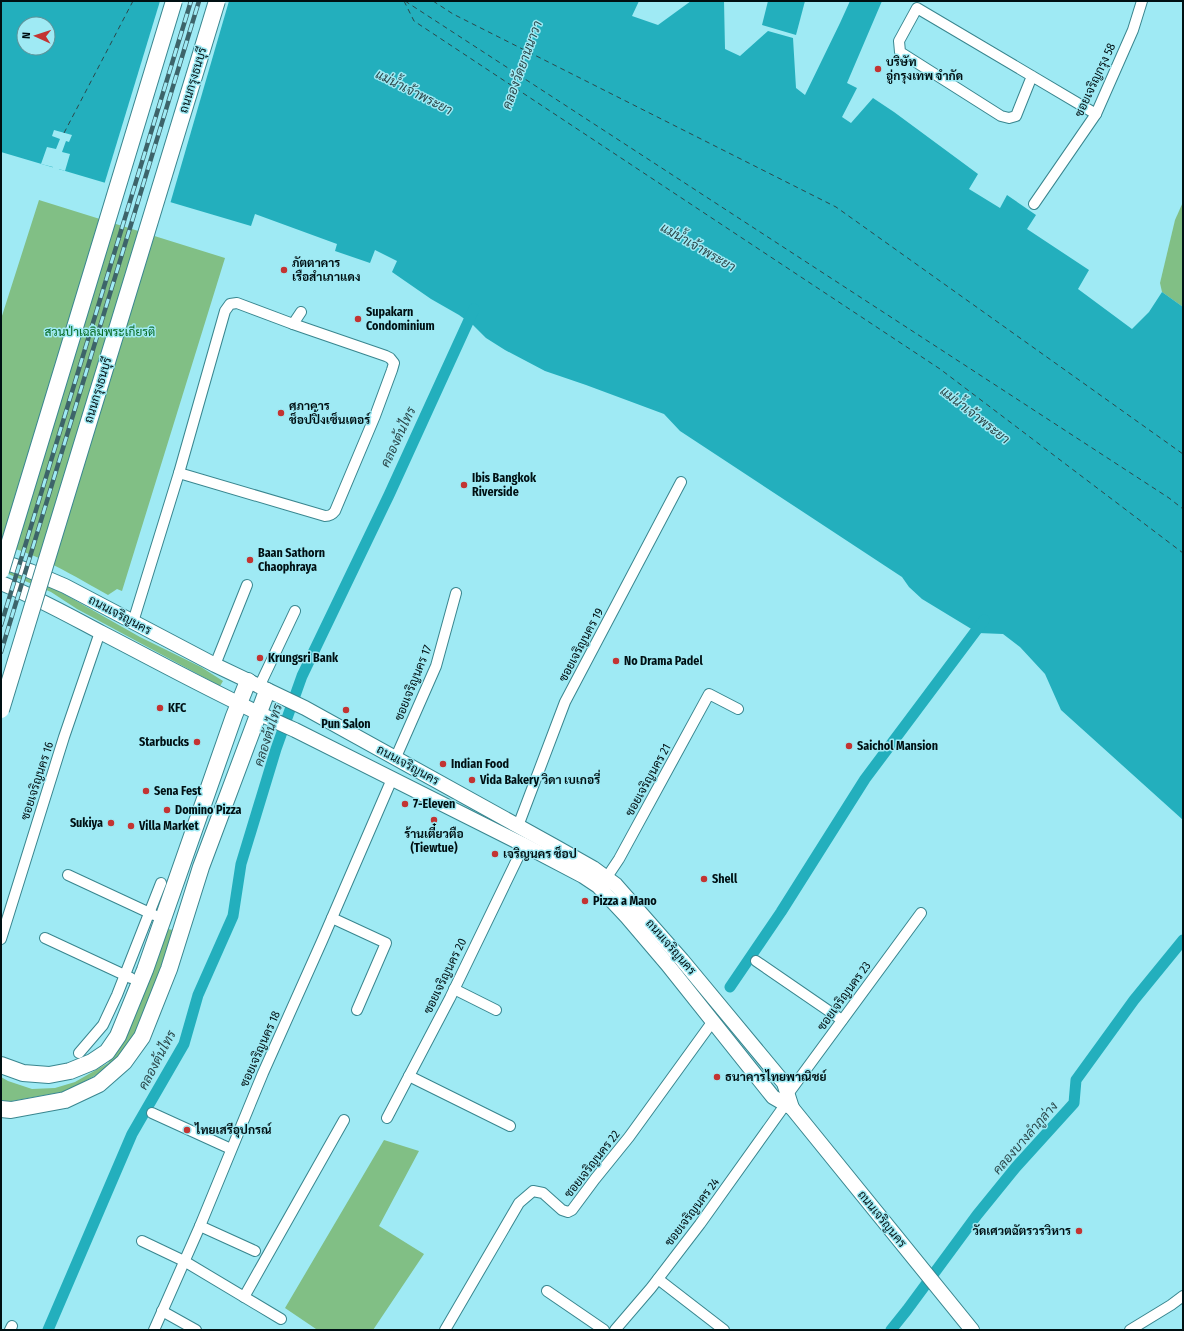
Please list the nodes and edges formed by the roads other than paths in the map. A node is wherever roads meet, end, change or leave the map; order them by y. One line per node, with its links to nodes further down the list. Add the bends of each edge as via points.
1 (174, 1): 12 (main road, bridge)
2 (217, 1): 23 (main road, ถนนกรุงธนบุรี, bridge)
3 (1142, 1): 5 (street, ซอยเจริญกรุง 58, via 1133,30)
4 (1032, 76): 4 (street, via 1016,116 1001,116 900,52 899,41 916,8); 5 (street)
5 (1096, 114): 6 (street, ซอยเจริญกรุง 58)
6 (1034, 204)
7 (301, 312): 8 (street)
8 (293, 324): 9 (street, via 237,303 230,304 225,311); 9 (street, via 386,356 394,363 375,416 333,514 325,516)
9 (179, 473): 17 (street)
10 (681, 482): 27 (street, ซอยเจริญนคร 19, via 565,702)
11 (1, 561): 17 (main road, ถนนเจริญนคร, via 65,586)
12 (1, 571)
13 (1, 583): 18 (main road, ถนนเจริญนคร)
14 (247, 586): 19 (street)
15 (456, 592): 25 (street, ซอยเจริญนคร 17, via 436,666)
16 (295, 611): 20 (street)
17 (133, 622): 19 (main road, ถนนเจริญนคร)
18 (100, 632): 21 (main road, ถนนเจริญนคร); 37 (street, ซอยเจริญนคร 16, via 64,737)
19 (215, 665): 20 (main road, ถนนเจริญนคร)
20 (258, 686): 21 (main road); 24 (main road); 25 (main road, ถนนเจริญนคร, via 305,708)
21 (238, 703): 24 (main road, ถนนเจริญนคร); 33 (main road)
22 (738, 709): 30 (street, ซอยเจริญนคร 21, via 709,694)
23 (1, 710)
24 (259, 714): 26 (main road, ถนนเจริญนคร); 35 (main road, via 201,867)
25 (396, 758): 27 (main road, ถนนเจริญนคร)
26 (392, 779): 28 (main road, ถนนเจริญนคร); 34 (street, ซอยเจริญนคร 18)
27 (518, 826): 30 (main road, ถนนเจริญนคร)
28 (524, 845): 41 (street, ซอยเจริญนคร 20); 45 (main road, ถนนเจริญนคร, via 598,886 642,934)
29 (68, 875): 33 (street)
30 (607, 877): 49 (main road, ถนนเจริญนคร, via 682,960 784,1083)
31 (161, 883): 33 (street)
32 (921, 913): 44 (street, ซอยเจริญนคร 23)
33 (158, 916): 35 (main road); 39 (street); 40 (main road)
34 (332, 918): 42 (street, via 386,943); 55 (street, ซอยเจริญนคร 18)
35 (184, 922): 50 (main road, via 169,969 142,1037 124,1062 99,1084 65,1100)
36 (45, 938): 39 (street)
37 (1, 939)
38 (756, 962): 44 (street)
39 (125, 975): 40 (street); 46 (street, via 102,1025)
40 (140, 982): 47 (main road, via 118,1036 107,1052 92,1062 70,1071 49,1075 23,1073)
41 (454, 989): 43 (street); 48 (street, ซอยเจริญนคร 20)
42 (357, 1010)
43 (496, 1010)
44 (842, 1020): 49 (street, ซอยเจริญนคร 23)
45 (713, 1021): 49 (main road, ถนนเจริญนคร, via 773,1098); 68 (street, ซอยเจริญนคร 22, via 630,1137 572,1210 562,1210 543,1193 533,1191 519,1203)
46 (79, 1053)
47 (1, 1065)
48 (409, 1076): 52 (street, ซอยเจริญนคร 20); 54 (street)
49 (788, 1102): 60 (street, ซอยเจริญนคร 24); 72 (main road, ถนนเจริญนคร)
50 (4, 1110)
51 (152, 1113): 55 (street)
52 (387, 1118)
53 (344, 1120): 63 (street)
54 (510, 1126)
55 (231, 1149): 56 (street, ซอยเจริญนคร 18)
56 (200, 1226): 58 (street); 59 (street, ซอยเจริญนคร 18)
57 (142, 1241): 59 (street)
58 (255, 1251)
59 (184, 1261): 63 (street); 64 (street, ซอยเจริญนคร 18)
60 (658, 1279): 70 (street, ซอยเจริญนคร 24); 71 (street)
61 (547, 1291): 69 (street)
62 (1183, 1296): 73 (street)
63 (244, 1297): 65 (street)
64 (162, 1311): 66 (street, ซอยเจริญนคร 18); 67 (street)
65 (281, 1319)
66 (154, 1330)
67 (196, 1330)
68 (445, 1330)
69 (604, 1330)
70 (615, 1330)
71 (724, 1330)
72 (972, 1330)
73 (1130, 1330)

